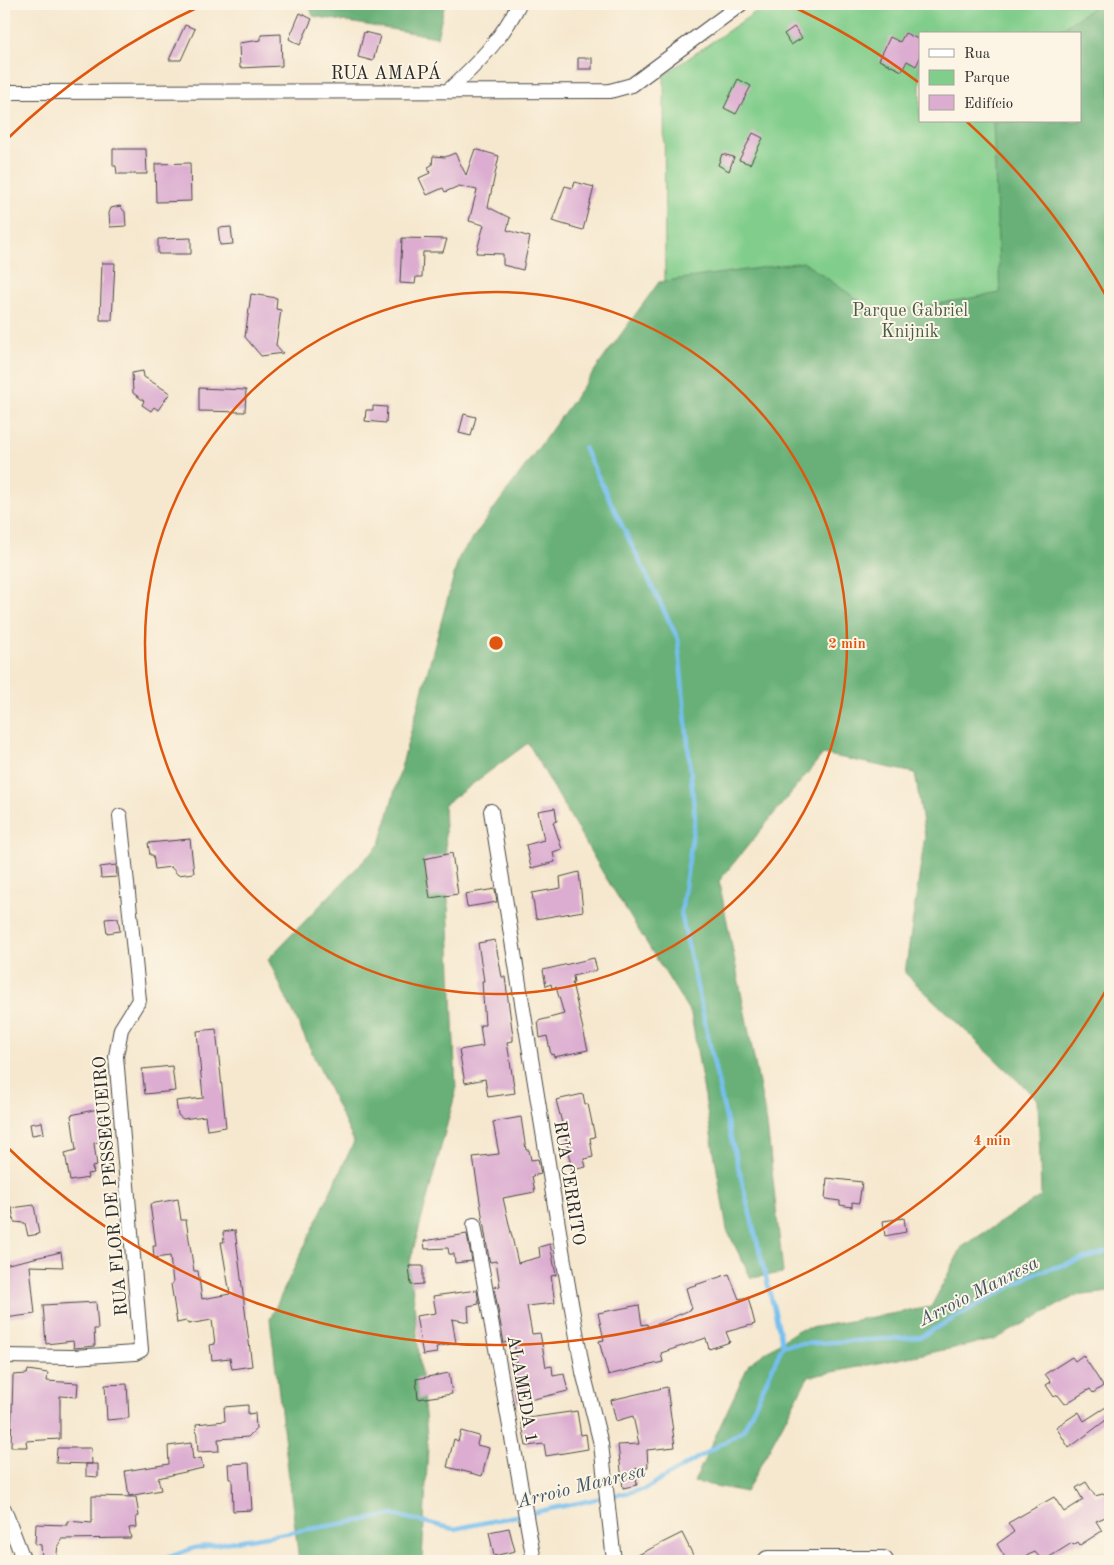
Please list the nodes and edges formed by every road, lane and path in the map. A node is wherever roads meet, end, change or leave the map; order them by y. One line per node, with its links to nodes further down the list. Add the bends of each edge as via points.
1 (519, 4): 3 (street, via 510,22 481,60)
2 (740, 4): 3 (street, RUA AMAPÁ, via 632,85 610,90)
3 (448, 91): 4 (street, RUA AMAPÁ)
4 (4, 92)
5 (491, 810): 12 (street, RUA CERRITO, via 564,1268 583,1372 601,1444)
6 (120, 816): 8 (street, RUA FLOR DE PESSEGUEIRO, via 139,1000 121,1029 116,1056 141,1350 73,1358)
7 (474, 1224): 11 (street, ALAMEDA 1)
8 (4, 1356)
9 (4, 1509): 10 (street)
10 (24, 1561)
11 (534, 1561)
12 (614, 1561)
13 (768, 1561): 14 (street)
14 (883, 1561)

